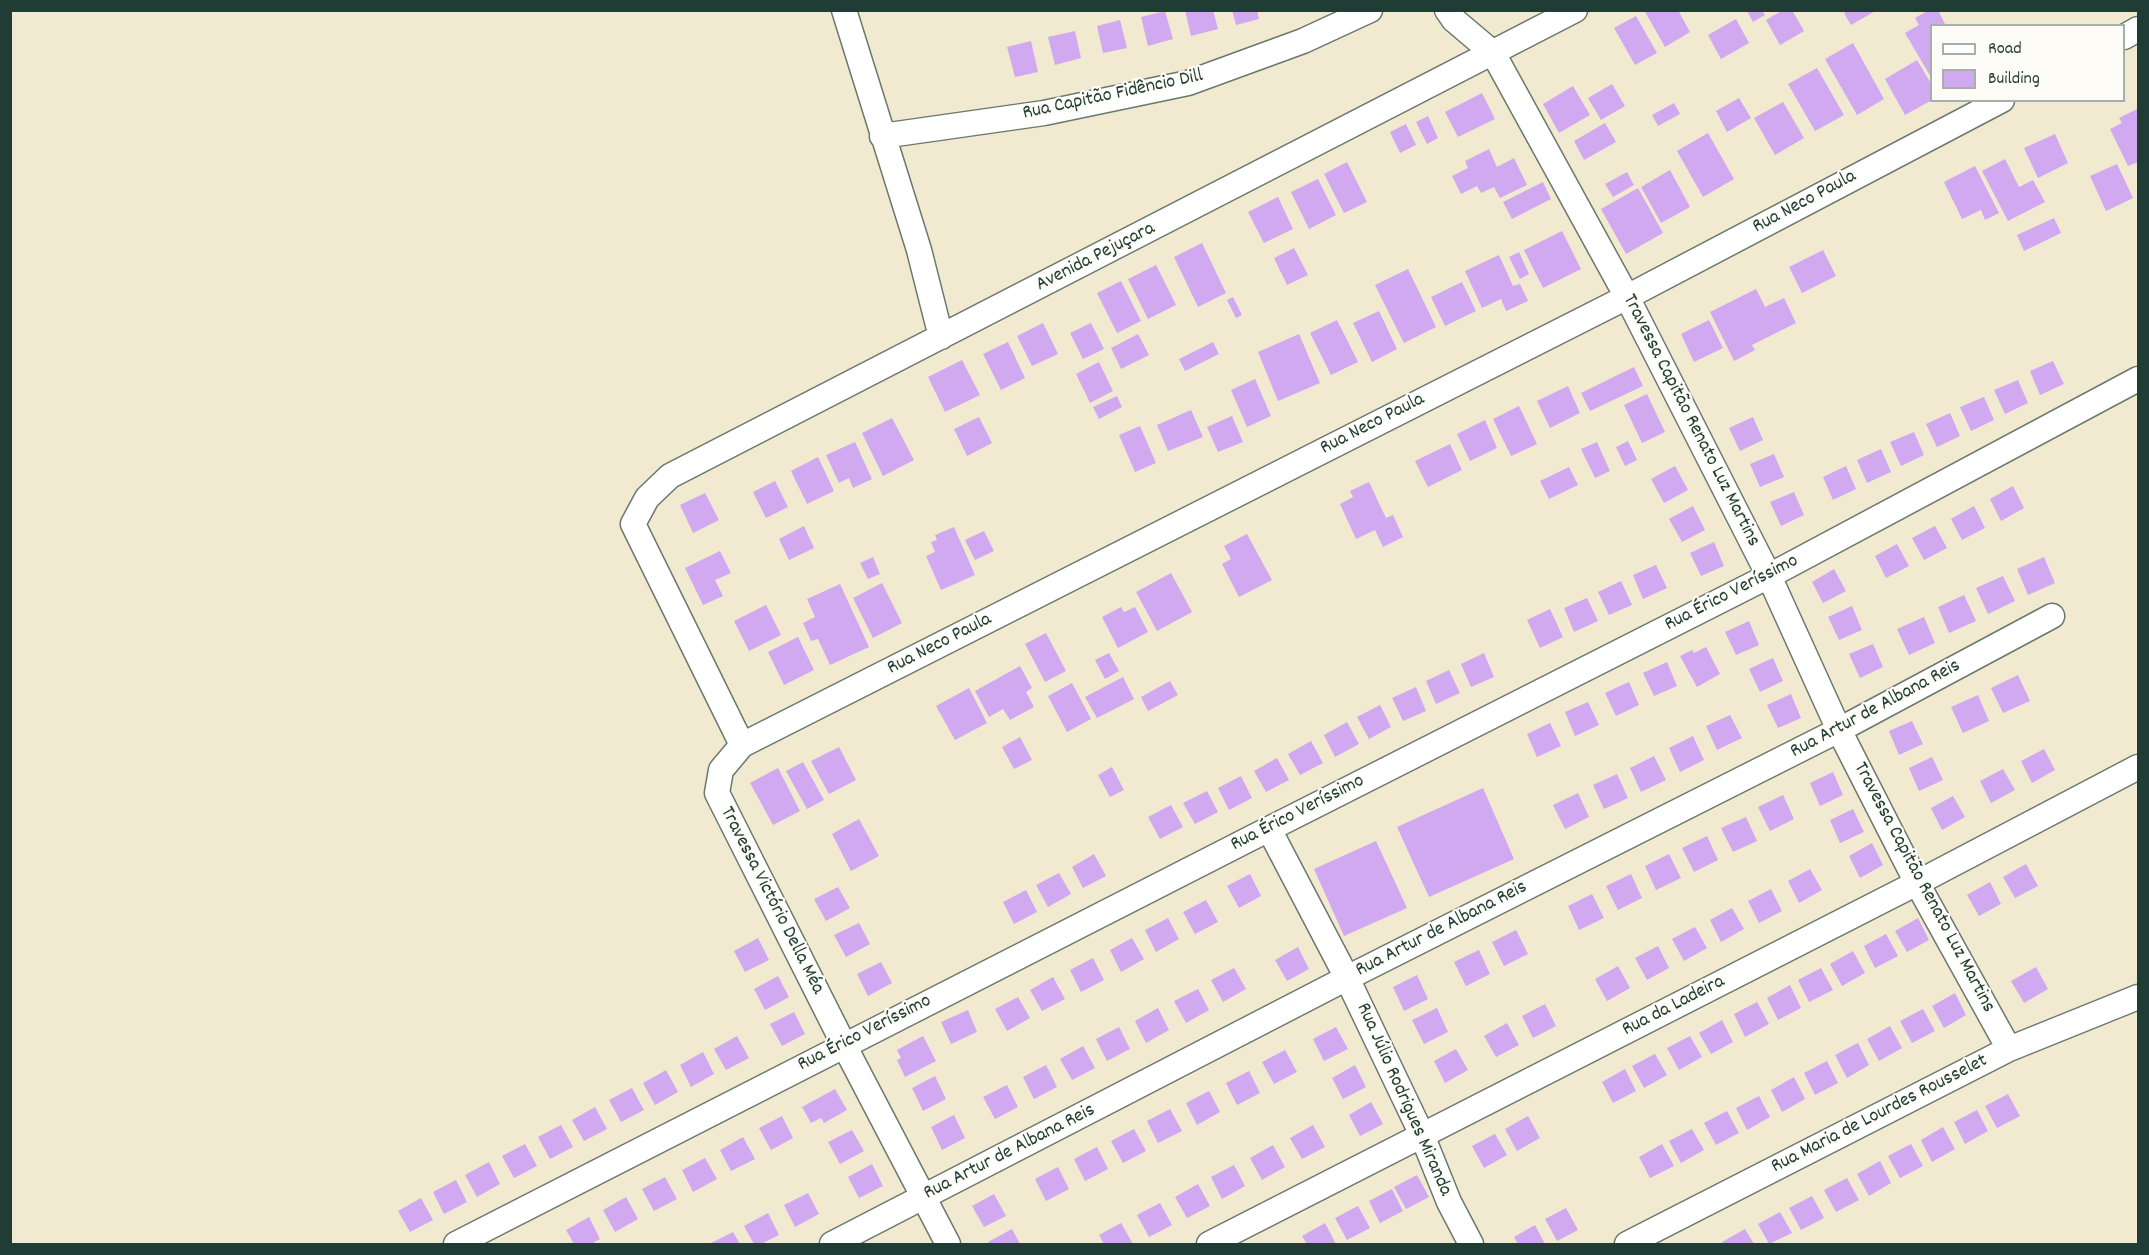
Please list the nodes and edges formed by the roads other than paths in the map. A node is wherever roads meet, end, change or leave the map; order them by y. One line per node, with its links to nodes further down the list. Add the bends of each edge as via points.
1 (844, 10): 9 (street)
2 (1370, 10): 9 (street, Rua Capitão Fidêncio Dill, via 1303,41 1188,83 1044,113)
3 (1447, 10): 7 (street)
4 (1575, 10): 7 (street, Avenida Pejuçara)
5 (2139, 29): 6 (street)
6 (2125, 36)
7 (1493, 54): 10 (street, Travessa Capitão Renato Luz Martins); 11 (street, Avenida Pejuçara)
8 (1998, 102): 10 (street, Rua Neco Paula)
9 (882, 136): 11 (street, via 919,250)
10 (1627, 297): 13 (street, Travessa Capitão Renato Luz Martins); 16 (street, Rua Neco Paula)
11 (941, 338): 16 (street, Avenida Pejuçara, via 670,476 647,498 633,524)
12 (2139, 380): 13 (street, Rua Érico Veríssimo)
13 (1769, 576): 15 (street, Travessa Capitão Renato Luz Martins); 18 (street, Rua Érico Veríssimo)
14 (2052, 616): 15 (street, Rua Artur de Albana Reis)
15 (1839, 730): 19 (street, Travessa Capitão Renato Luz Martins); 20 (street, Rua Artur de Albana Reis)
16 (742, 745): 22 (street, Travessa Victório Della Méa, via 721,770 717,793)
17 (2139, 767): 19 (street, Rua da Ladeira)
18 (1269, 829): 20 (street, Rua Júlio Rodrigues Miranda); 22 (street, Rua Érico Veríssimo)
19 (1917, 883): 23 (street, Travessa Capitão Renato Luz Martins); 24 (street, Rua da Ladeira)
20 (1347, 978): 24 (street, Rua Júlio Rodrigues Miranda); 25 (street, Rua Artur de Albana Reis)
21 (2139, 997): 23 (street, Rua Maria de Lourdes Rousselet)
22 (844, 1045): 25 (street, Travessa Victório Della Méa); 26 (street, Rua Érico Veríssimo)
23 (2009, 1049): 31 (street, Rua Maria de Lourdes Rousselet)
24 (1422, 1135): 29 (street, Rua da Ladeira); 30 (street, Rua Júlio Rodrigues Miranda)
25 (923, 1199): 27 (street, Rua Artur de Albana Reis); 28 (street, Travessa Victório Della Méa)
26 (456, 1245)
27 (832, 1245)
28 (948, 1245)
29 (1209, 1245)
30 (1471, 1245)
31 (1627, 1245)

